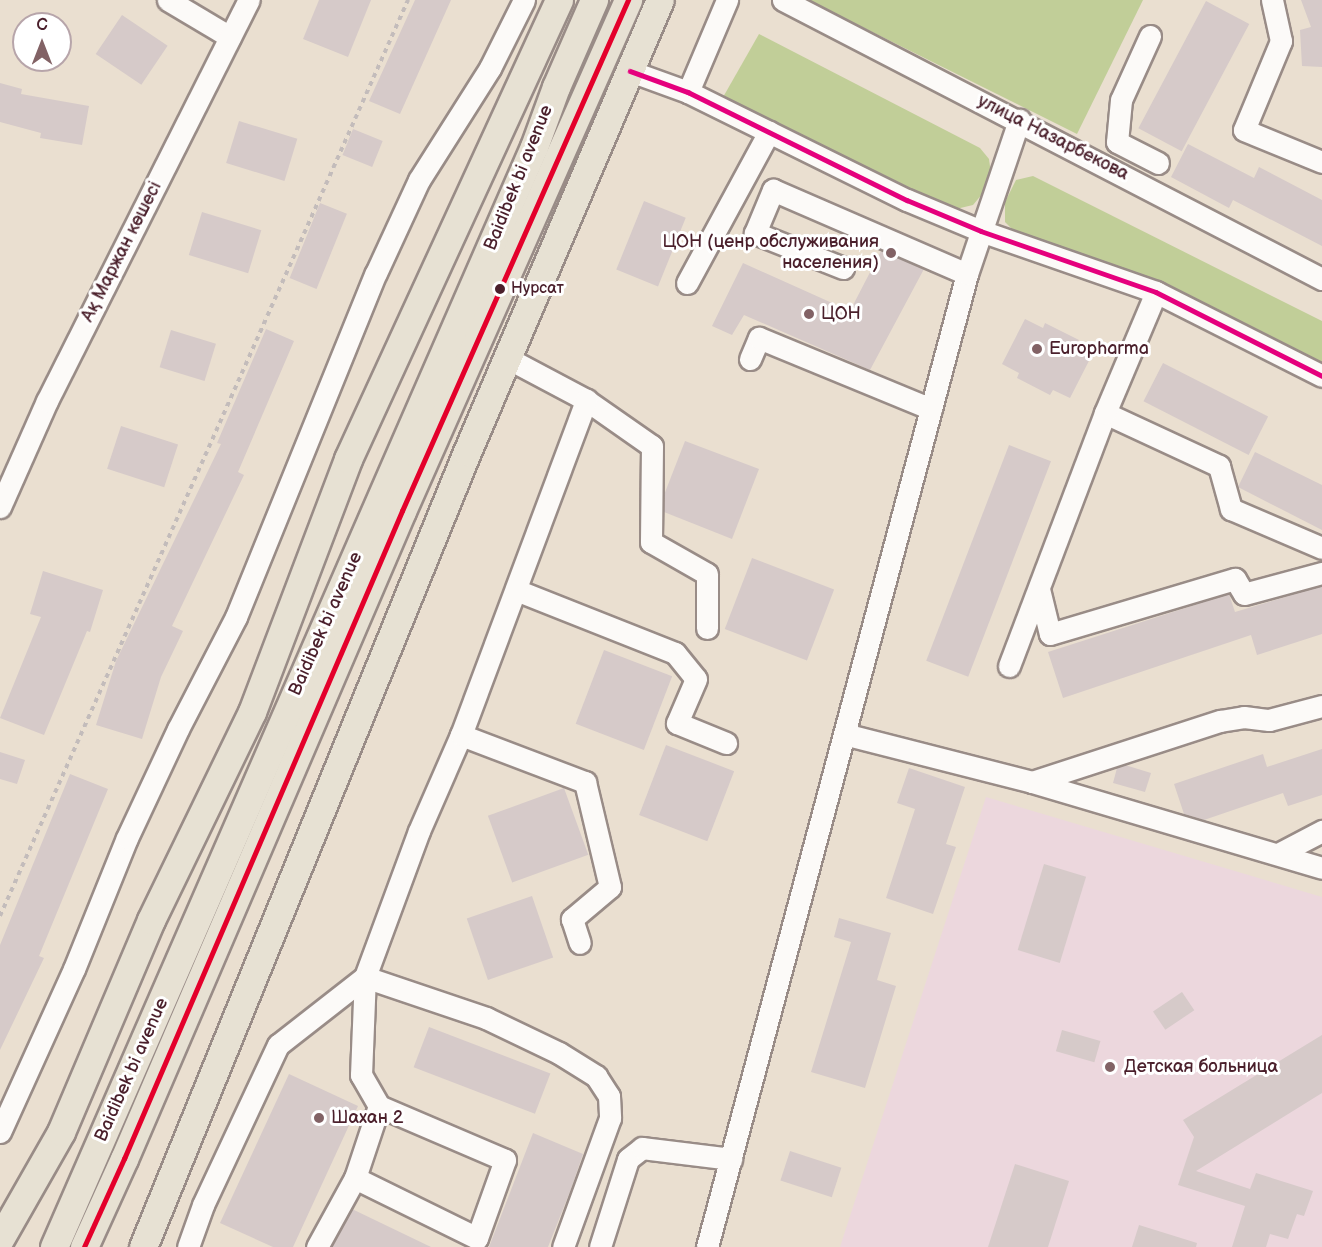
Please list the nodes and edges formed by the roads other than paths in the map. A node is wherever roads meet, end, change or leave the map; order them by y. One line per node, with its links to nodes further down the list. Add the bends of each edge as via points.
1 (168, 0): 12 (street)
2 (249, 0): 12 (street, Ақ Маржан көшесі)
3 (524, 0): 51 (street, via 490,68 419,180 376,273 236,617 127,838 74,969)
4 (559, 0): 54 (main road, via 348,459 252,712 151,920 61,1132)
5 (594, 0): 55 (main road, Baidibek bi avenue, via 526,165)
6 (628, 0): 56 (main road, Baidibek bi avenue)
7 (660, 0): 13 (main road)
8 (727, 0): 14 (street)
9 (783, 0): 15 (street, улица Назарбекова)
10 (1272, 0): 19 (street, via 1281,41 1244,130)
11 (1150, 36): 17 (street, via 1121,100)
12 (230, 37): 33 (street, Ақ Маржан көшесі, via 47,401)
13 (630, 71): 14 (street); 27 (main road)
14 (688, 92): 16 (street)
15 (1019, 120): 18 (street, улица Назарбекова); 21 (street)
16 (769, 132): 21 (street, via 907,200); 25 (street)
17 (1117, 142): 18 (street); 20 (street)
18 (1100, 162): 24 (street, улица Назарбекова)
19 (1322, 162)
20 (1158, 163)
21 (981, 231): 23 (street); 26 (street)
22 (843, 268): 23 (street, via 755,233 773,190)
23 (967, 274): 31 (street)
24 (1322, 279)
25 (687, 283)
26 (1156, 292): 29 (street); 32 (street)
27 (508, 359): 30 (street); 57 (main road)
28 (750, 359): 31 (street, via 759,338)
29 (1322, 376)
30 (586, 400): 37 (street); 38 (street, via 652,446 651,542 707,574)
31 (931, 409): 41 (street)
32 (1105, 413): 34 (street, via 1219,466 1231,509); 36 (street)
33 (0, 507)
34 (1322, 548)
35 (1322, 573): 36 (street, via 1244,594 1235,579 1050,634)
36 (1039, 589): 39 (street)
37 (516, 590): 42 (street); 43 (street, via 675,653 696,679 677,723)
38 (707, 627)
39 (1010, 666)
40 (1322, 706): 44 (street, via 1269,720 1244,717 1220,721)
41 (844, 734): 44 (street); 52 (street)
42 (461, 735): 48 (street, via 585,782 610,887 572,919); 49 (street, via 419,831)
43 (726, 743)
44 (1032, 782): 46 (street)
45 (1322, 831): 46 (street)
46 (1278, 854): 47 (street)
47 (1322, 868)
48 (580, 943)
49 (365, 977): 50 (street, via 362,1075); 58 (street, via 278,1045 203,1205); 60 (street, via 486,1018 560,1053 596,1076 609,1095 610,1118)
50 (379, 1106): 53 (street); 53 (street, via 505,1161 477,1238)
51 (0, 1132)
52 (731, 1159): 61 (street, via 642,1148 628,1159); 62 (street)
53 (355, 1178): 59 (street)
54 (0, 1239)
55 (54, 1247)
56 (84, 1247)
57 (143, 1247)
58 (188, 1247)
59 (317, 1247)
60 (563, 1247)
61 (600, 1247)
62 (707, 1247)

